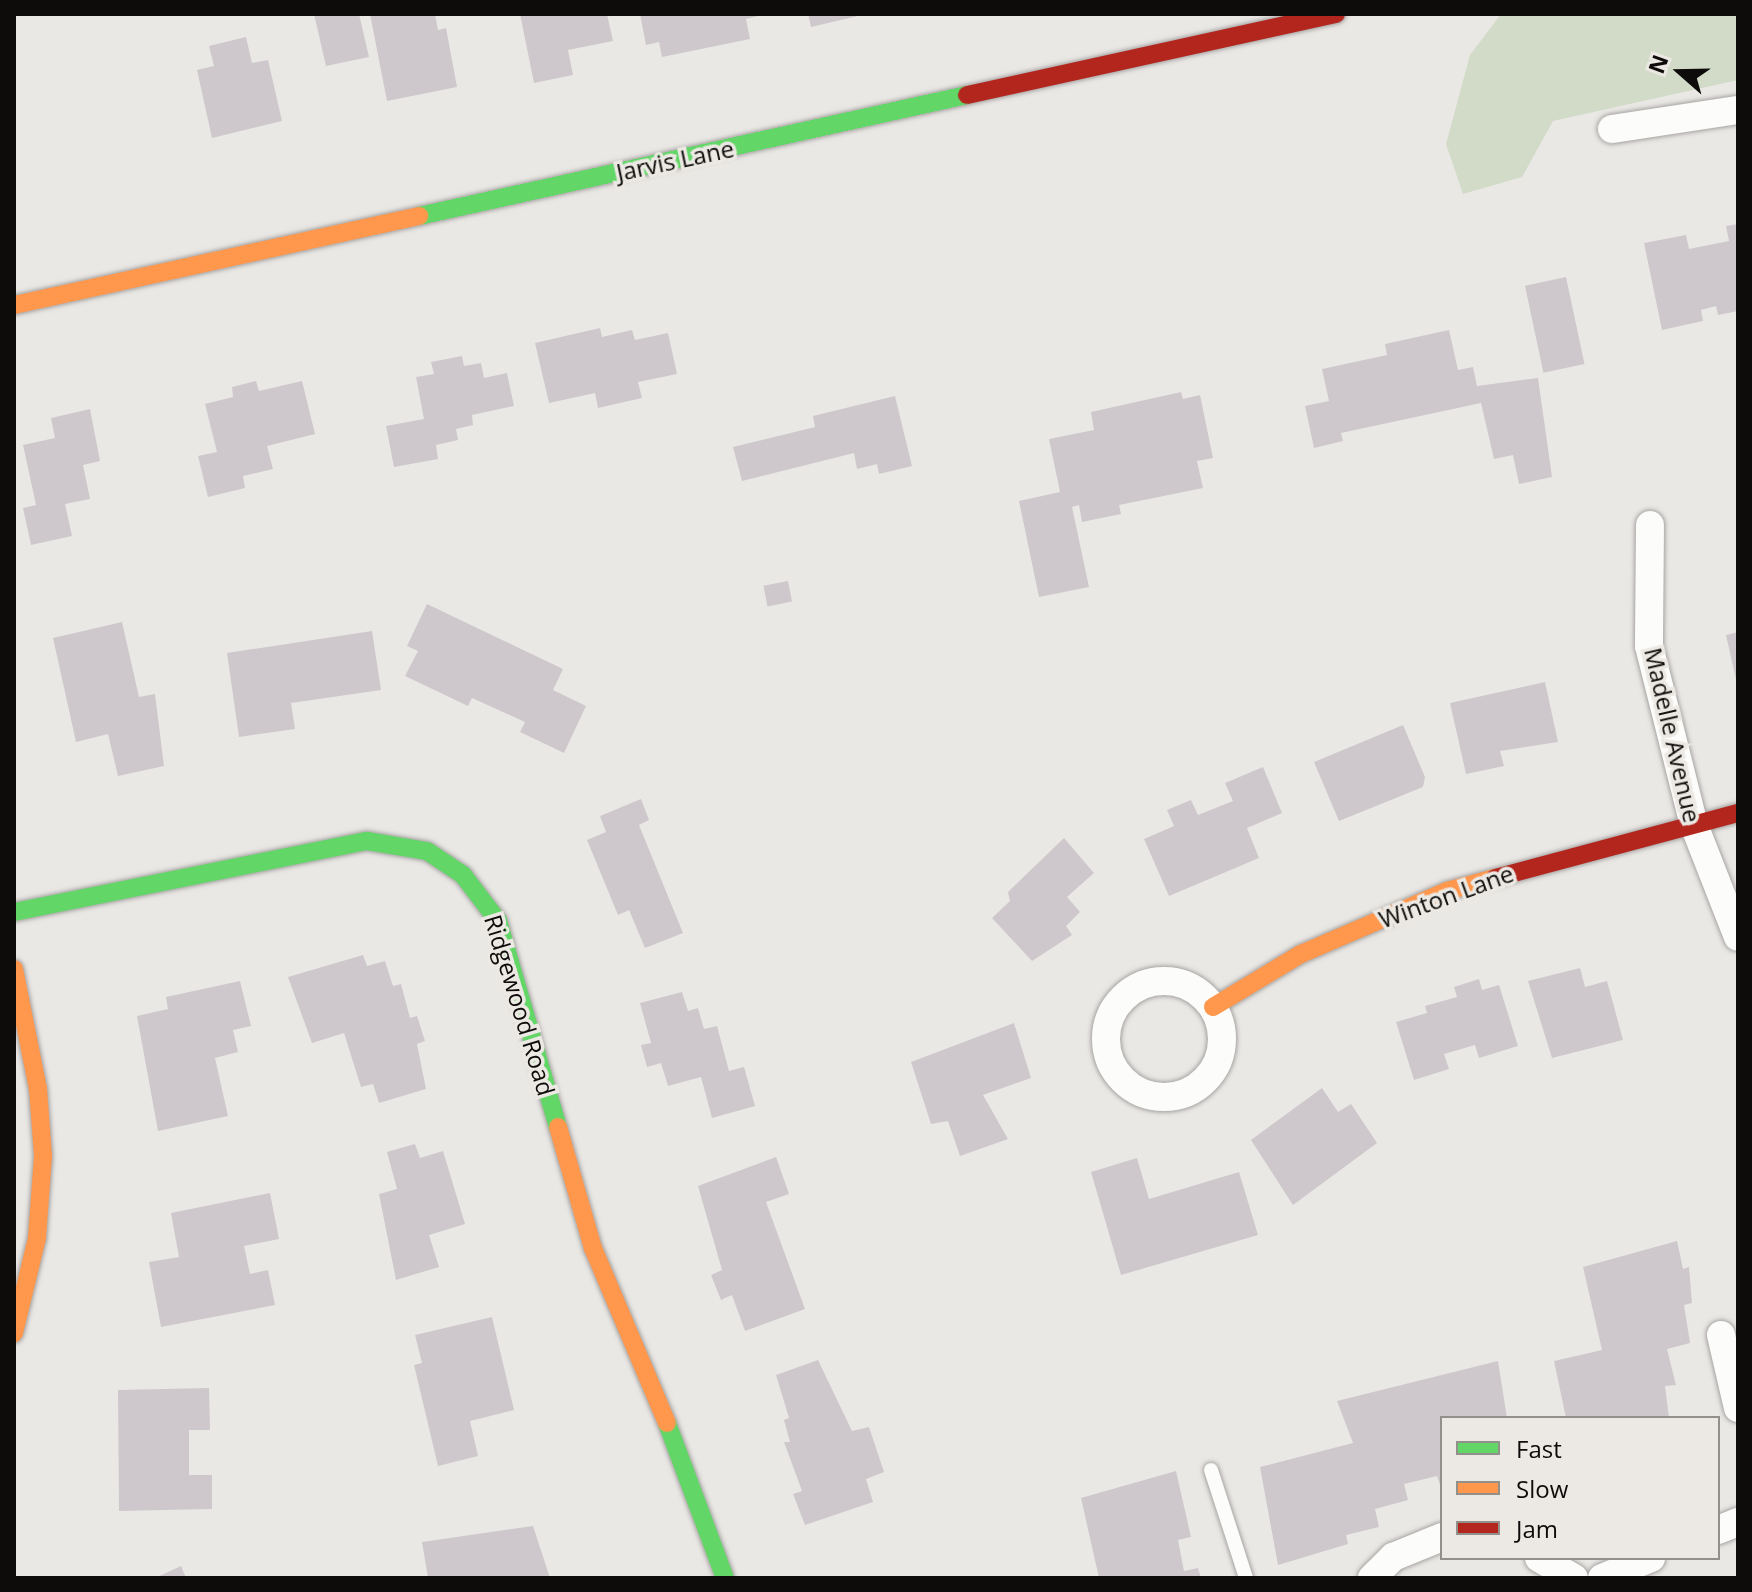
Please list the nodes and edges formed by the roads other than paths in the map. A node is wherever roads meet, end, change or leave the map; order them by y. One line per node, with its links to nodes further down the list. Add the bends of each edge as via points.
1 (1336, 14): 4 (street, Jarvis Lane)
2 (1738, 110): 3 (street)
3 (1612, 129)
4 (14, 305)
5 (1650, 525): 7 (street, Madelle Avenue, via 1649,646)
6 (1738, 813): 7 (street, Winton Lane)
7 (1694, 825): 9 (street, Madelle Avenue); 11 (street, Winton Lane, via 1447,891 1301,954)
8 (14, 912): 19 (street, Ridgewood Road, via 367,841 427,851 463,875 498,921 593,1248 707,1519)
9 (1738, 937)
10 (14, 969): 12 (street, via 38,1089 43,1156 37,1238)
11 (1213, 1007): 11 (street, via 1184,984 1146,983 1129,992 1107,1023 1109,1061 1119,1078 1152,1098 1172,1098 1206,1080 1222,1045)
12 (14, 1333)
13 (1721, 1335): 14 (street)
14 (1738, 1408)
15 (1211, 1470): 20 (lane)
16 (1440, 1538): 21 (street, via 1393,1557)
17 (1542, 1560): 22 (street)
18 (1646, 1560): 23 (street)
19 (725, 1578)
20 (1246, 1578)
21 (1372, 1578)
22 (1574, 1578)
23 (1602, 1578)

